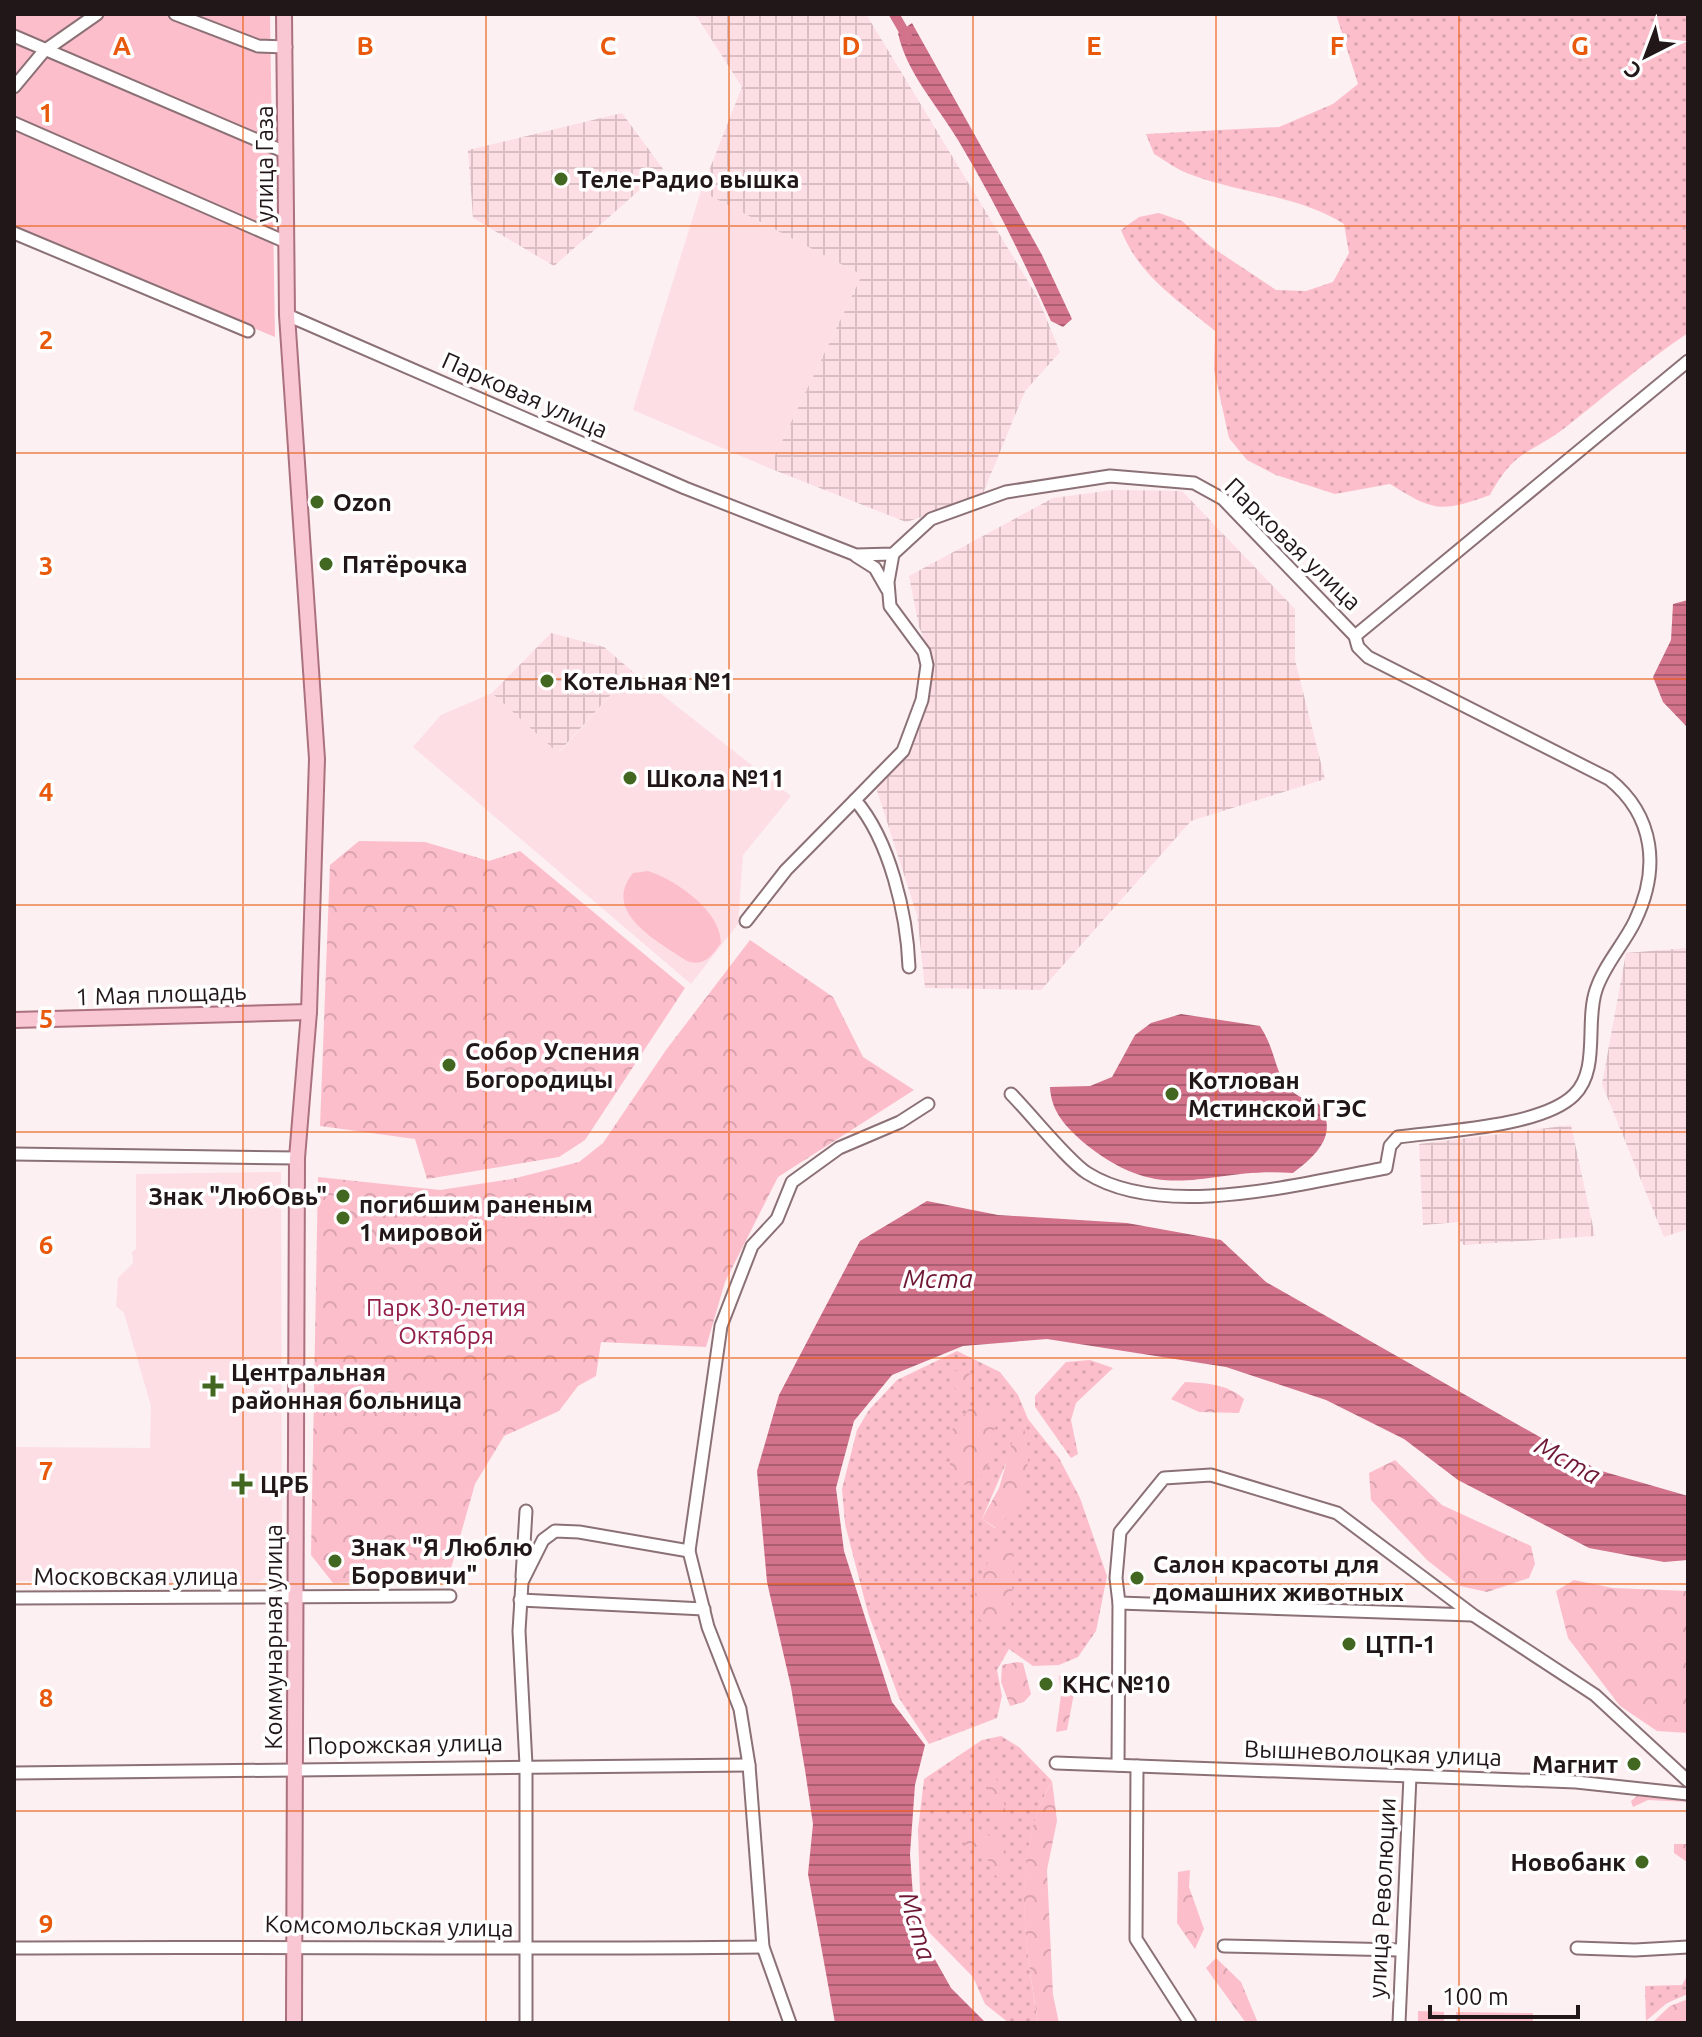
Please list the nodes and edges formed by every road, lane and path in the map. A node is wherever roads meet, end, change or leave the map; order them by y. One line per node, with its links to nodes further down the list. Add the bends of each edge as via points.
1 (97, 14): 6 (street)
2 (175, 14): 5 (street, via 258,46)
3 (284, 14): 5 (main road, улица Газа)
4 (14, 36): 6 (street)
5 (286, 47): 9 (main road, улица Газа)
6 (44, 51): 7 (street); 9 (street)
7 (14, 87)
8 (14, 123): 11 (street)
9 (285, 152): 11 (main road, улица Газа)
10 (14, 233): 13 (street)
11 (286, 242): 12 (main road, улица Газа)
12 (287, 315): 16 (street, Парковая улица, via 685,488); 22 (main road, via 317,759)
13 (248, 331)
14 (1688, 361): 18 (street)
15 (893, 554): 16 (street, Парковая улица); 17 (street); 18 (street, Парковая улица, via 931,519 1006,492 1110,476 1194,483 1223,499)
16 (856, 555): 17 (street, via 875,568)
17 (889, 594): 19 (street, via 899,621 924,652 922,700 903,751)
18 (1355, 636): 24 (street, Парковая улица, via 1368,657 1609,779 1633,800 1649,835 1652,867 1636,919 1596,989 1588,1072 1574,1095 1540,1112 1492,1125 1398,1137 1390,1146 1386,1168 1180,1199 1142,1193 1087,1172)
19 (855, 800): 20 (street, via 786,870); 21 (street, via 868,815 897,889 908,929)
20 (746, 921)
21 (909, 967)
22 (309, 1012): 23 (main road, 1 Мая площадь); 27 (main road, Коммунарная улица)
23 (14, 1020)
24 (1011, 1094)
25 (928, 1104): 29 (street, via 839,1148 792,1182 777,1219 752,1246 721,1326)
26 (14, 1154): 27 (street)
27 (297, 1158): 32 (main road, Коммунарная улица)
28 (526, 1511): 30 (street)
29 (689, 1551): 30 (street, via 555,1531 543,1540); 36 (street)
30 (522, 1582): 34 (street)
31 (450, 1596): 32 (street, Московская улица)
32 (295, 1597): 33 (street, Московская улица); 43 (main road, Коммунарная улица)
33 (14, 1598)
34 (520, 1600): 36 (street); 39 (street)
35 (1119, 1603): 37 (street); 37 (street, via 1120,1532 1164,1478 1211,1475 1337,1513); 41 (street)
36 (704, 1609): 40 (street, via 740,1709)
37 (1473, 1615): 46 (street, via 1595,1695)
38 (1056, 1763): 41 (street, Вышневолоцкая улица)
39 (526, 1765): 40 (street, Порожская улица); 43 (street, Порожская улица); 54 (street)
40 (749, 1765): 50 (street)
41 (1118, 1765): 42 (street, Вышневолоцкая улица)
42 (1137, 1766): 45 (street, Вышневолоцкая улица); 59 (street, via 1136,1939)
43 (295, 1767): 44 (street, Порожская улица); 48 (main road, Коммунарная улица)
44 (14, 1773)
45 (1410, 1776): 47 (street, Вышневолоцкая улица, via 1576,1782); 55 (street, улица Революции)
46 (1688, 1781)
47 (1688, 1794)
48 (295, 1946): 52 (street, Комсомольская улица); 54 (street, Комсомольская улица); 56 (main road, Коммунарная улица)
49 (1224, 1946): 55 (street)
50 (763, 1947): 54 (street, Комсомольская улица); 58 (street)
51 (1688, 1947): 53 (street)
52 (14, 1948)
53 (1577, 1948)
54 (524, 1950): 57 (street)
55 (1400, 1950): 60 (street, улица Революции)
56 (294, 2023)
57 (526, 2023)
58 (790, 2023)
59 (1190, 2023)
60 (1399, 2023)

